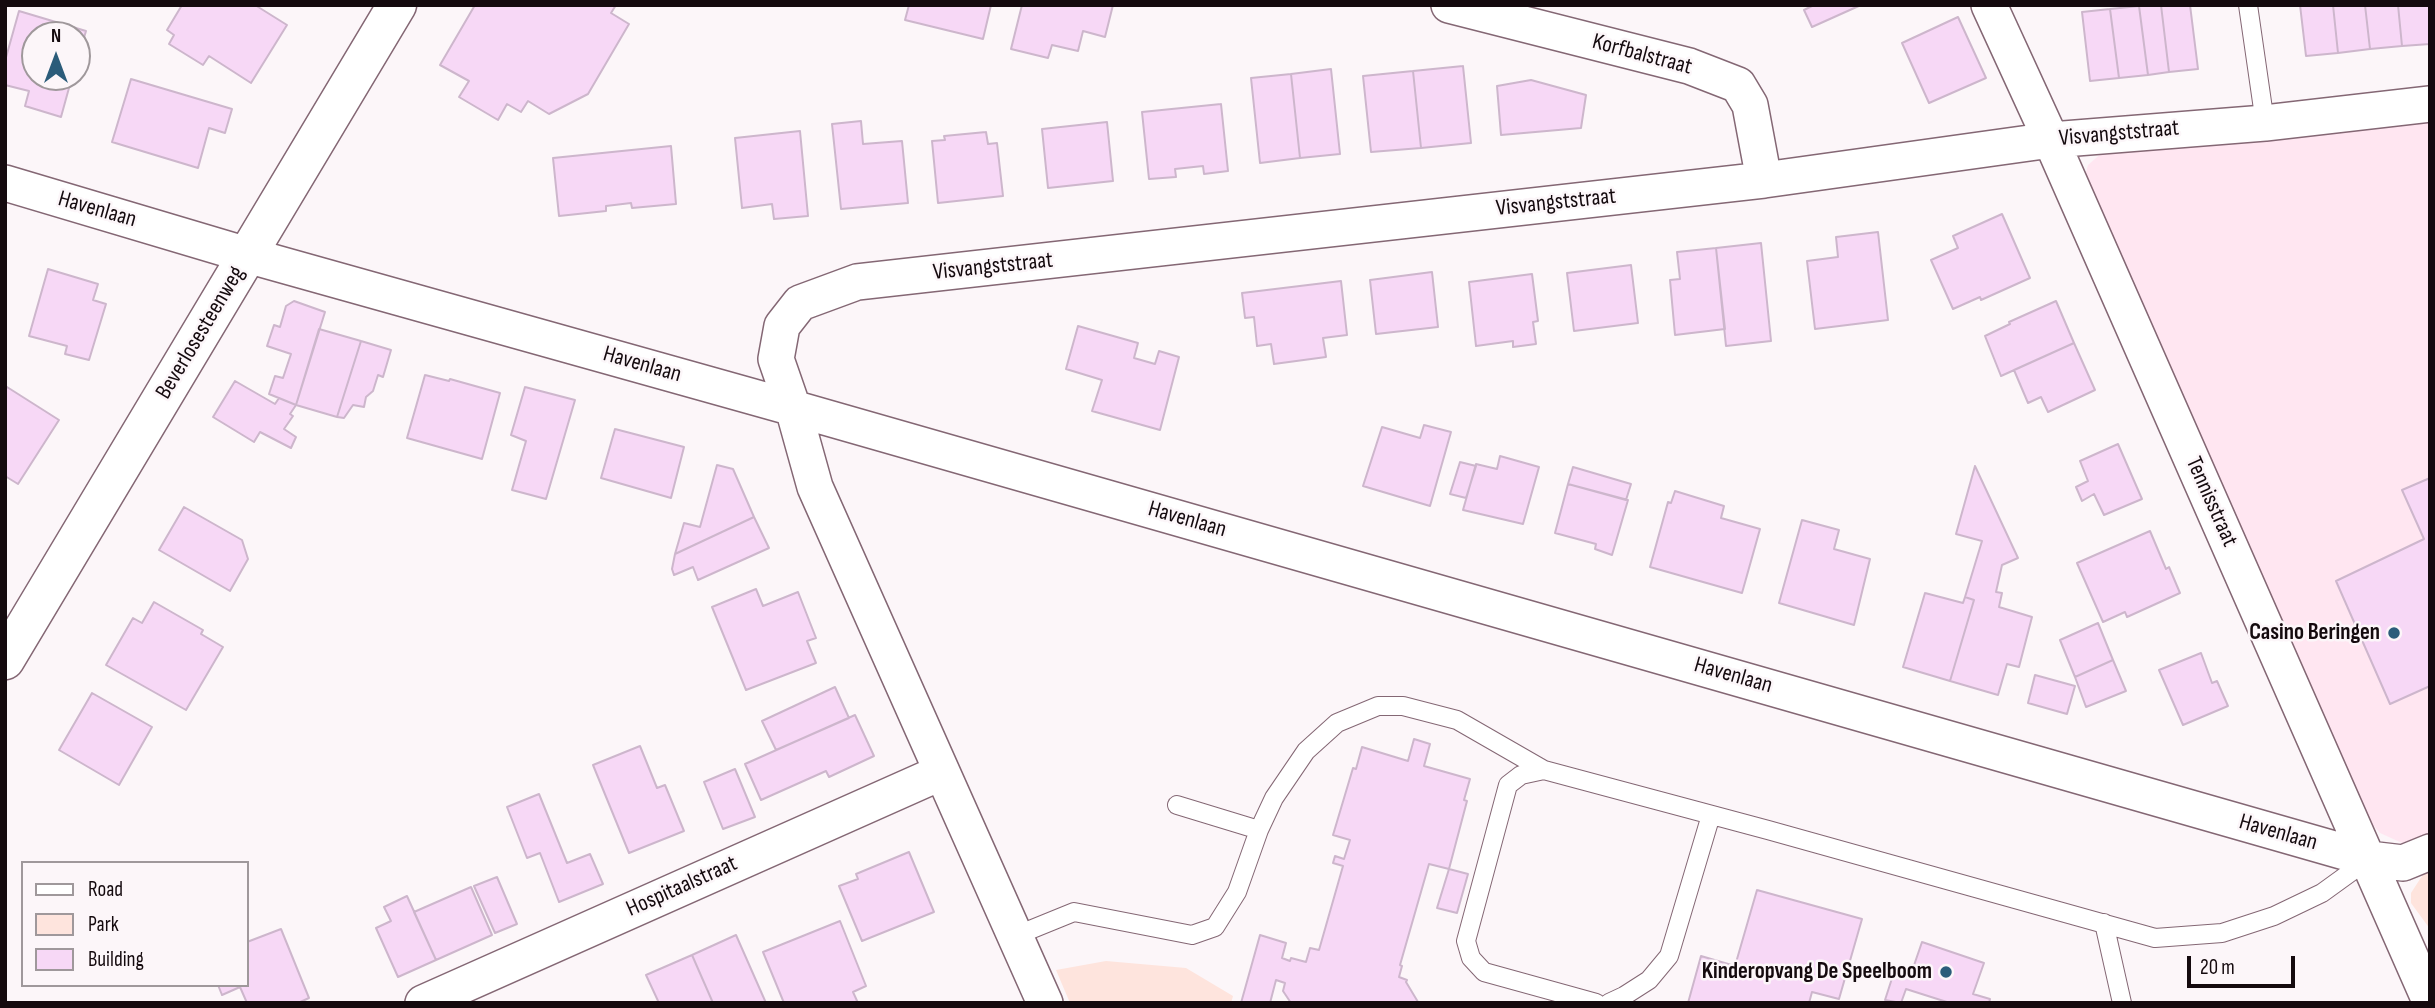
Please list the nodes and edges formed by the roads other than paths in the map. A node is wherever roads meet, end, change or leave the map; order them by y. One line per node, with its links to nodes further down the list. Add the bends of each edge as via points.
1 (397, 5): 10 (street, Beverlosesteenweg)
2 (1450, 5): 8 (street, Korfbalstraat, via 1689,66 1738,85 1750,105)
3 (1989, 5): 7 (street, Tennisstraat)
4 (2248, 5): 6 (lane)
5 (2430, 104): 6 (street, Visvangststraat)
6 (2265, 123): 7 (street, Visvangststraat)
7 (2051, 140): 8 (street, Visvangststraat); 19 (street, Tennisstraat)
8 (1764, 180): 11 (street, Visvangststraat, via 857,282 800,303 782,326 775,359)
9 (5, 184): 10 (street, Havenlaan)
10 (247, 255): 11 (street, Havenlaan); 12 (street, Beverlosesteenweg)
11 (793, 408): 14 (street, via 815,487); 19 (street, Havenlaan)
12 (5, 660)
13 (1544, 770): 16 (lane); 17 (lane, via 1457,720 1404,706 1378,706 1338,723 1306,751); 25 (lane, via 1521,775 1508,785 1466,941 1471,958 1484,972)
14 (942, 772): 21 (street); 23 (street, Hospitaalstraat)
15 (1178, 805): 17 (lane)
16 (1711, 815): 20 (lane); 26 (lane, via 1669,956 1649,980)
17 (1259, 830): 21 (lane, via 1237,892 1214,927 1192,935 1074,912)
18 (2430, 852): 19 (street, Havenlaan, via 2403,863)
19 (2369, 859): 20 (lane, via 2322,893 2274,916 2222,933 2155,938); 22 (street, Tennisstraat)
20 (2104, 923): 27 (lane)
21 (1015, 936): 24 (street)
22 (2430, 1000)
23 (423, 1003)
24 (1045, 1003)
25 (1596, 1003)
26 (1609, 1003)
27 (2122, 1003)

